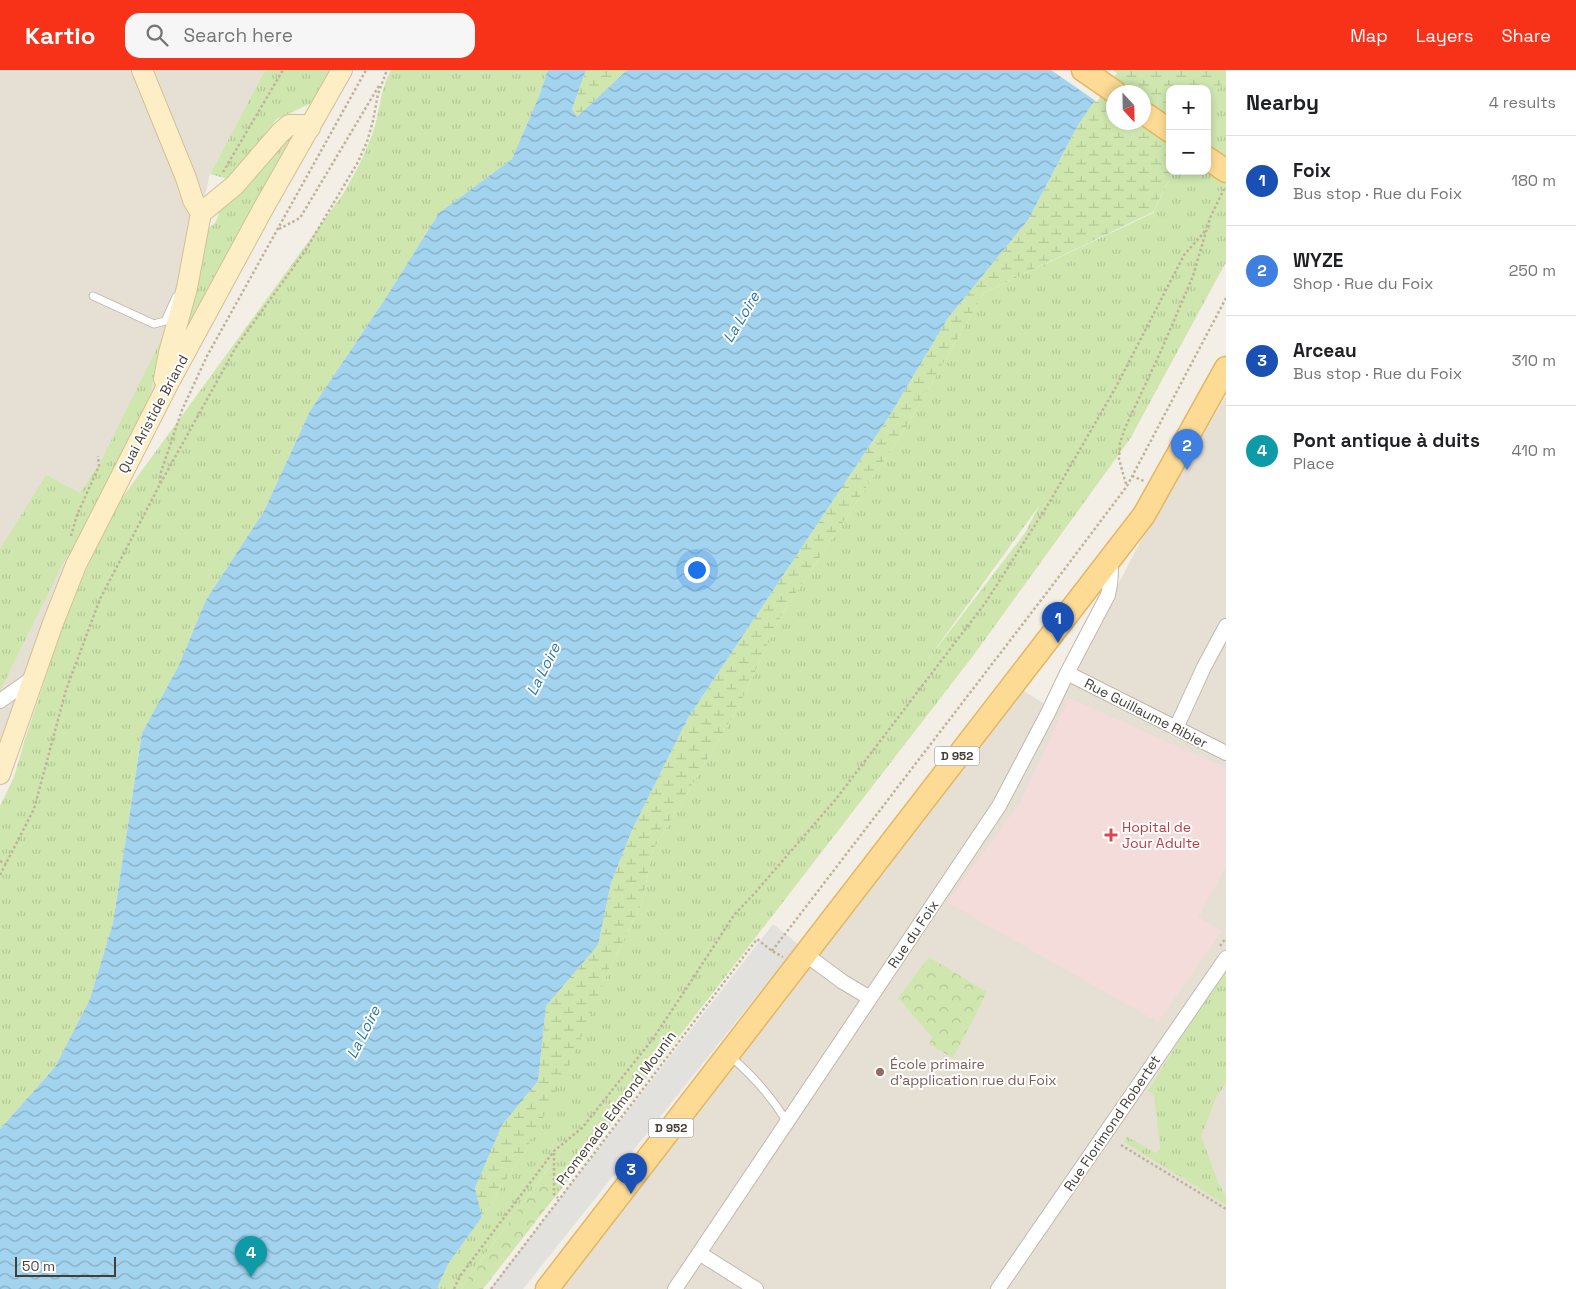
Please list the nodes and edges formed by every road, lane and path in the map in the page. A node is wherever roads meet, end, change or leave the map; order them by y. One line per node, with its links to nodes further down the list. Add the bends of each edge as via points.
1 (142, 70): 16 (main road)
2 (283, 70): 14 (path)
3 (342, 70): 10 (main road, Quai Aristide Briand)
4 (366, 70): 17 (path)
5 (388, 70): 7 (path)
6 (1083, 70): 8 (main road)
7 (383, 79): 17 (path, via 300,218); 25 (path, via 367,142 358,162 305,251 236,347)
8 (1106, 86)
9 (1151, 118): 11 (main road)
10 (310, 128): 16 (main road, via 303,124 289,125 235,185); 23 (main road, Quai Aristide Briand)
11 (1169, 130)
12 (1211, 161): 13 (main road)
13 (1226, 171)
14 (220, 177)
15 (1226, 186): 18 (path)
16 (200, 213): 19 (main road)
17 (279, 229): 25 (path, via 208,356 182,410)
18 (1206, 230): 26 (path, via 1193,276 1120,443 1119,459); 45 (path, via 1184,255 1111,396 1049,503 986,602 836,799 734,915 652,1040 582,1128)
19 (187, 288): 20 (lane, via 179,290 164,321 154,324); 23 (main road, via 164,378)
20 (93, 296)
21 (1226, 298): 26 (path)
22 (1226, 368): 28 (main road, D 952, via 1144,515)
23 (168, 384): 31 (main road, Quai Aristide Briand, via 76,565)
24 (98, 456): 27 (path, via 99,466)
25 (159, 486): 37 (path, via 100,599 66,690 34,809)
26 (1127, 486): 46 (path, Promenade Edmond Mounin, via 772,951 757,939)
27 (70, 538)
28 (1110, 559): 30 (street, Rue du Foix, via 1112,569 1108,596); 39 (main road, D 952)
29 (1226, 626): 33 (street)
30 (1067, 673): 33 (street, Rue Guillaume Ribier); 41 (street, Rue du Foix, via 999,806)
31 (35, 676): 32 (street); 35 (main road, Quai Aristide Briand)
32 (0, 701)
33 (1176, 728): 34 (street, Rue Guillaume Ribier)
34 (1226, 753)
35 (0, 774)
36 (0, 861): 37 (path)
37 (6, 864): 38 (path)
38 (0, 875)
39 (805, 954): 41 (street); 42 (main road, D 952)
40 (1226, 958): 54 (street, Rue Florimond Robertet)
41 (870, 998): 43 (street, Rue du Foix)
42 (728, 1054): 43 (lane, via 761,1086); 51 (main road, D 952)
43 (787, 1122): 48 (street, Rue du Foix)
44 (1121, 1145): 47 (path)
45 (554, 1151): 46 (path, via 554,1194); 49 (path, via 460,1276)
46 (558, 1198): 50 (path, Promenade Edmond Mounin)
47 (1226, 1209)
48 (699, 1253): 52 (street, Rue du Foix); 53 (street)
49 (454, 1289)
50 (491, 1289)
51 (547, 1289)
52 (675, 1289)
53 (756, 1289)
54 (998, 1289)

